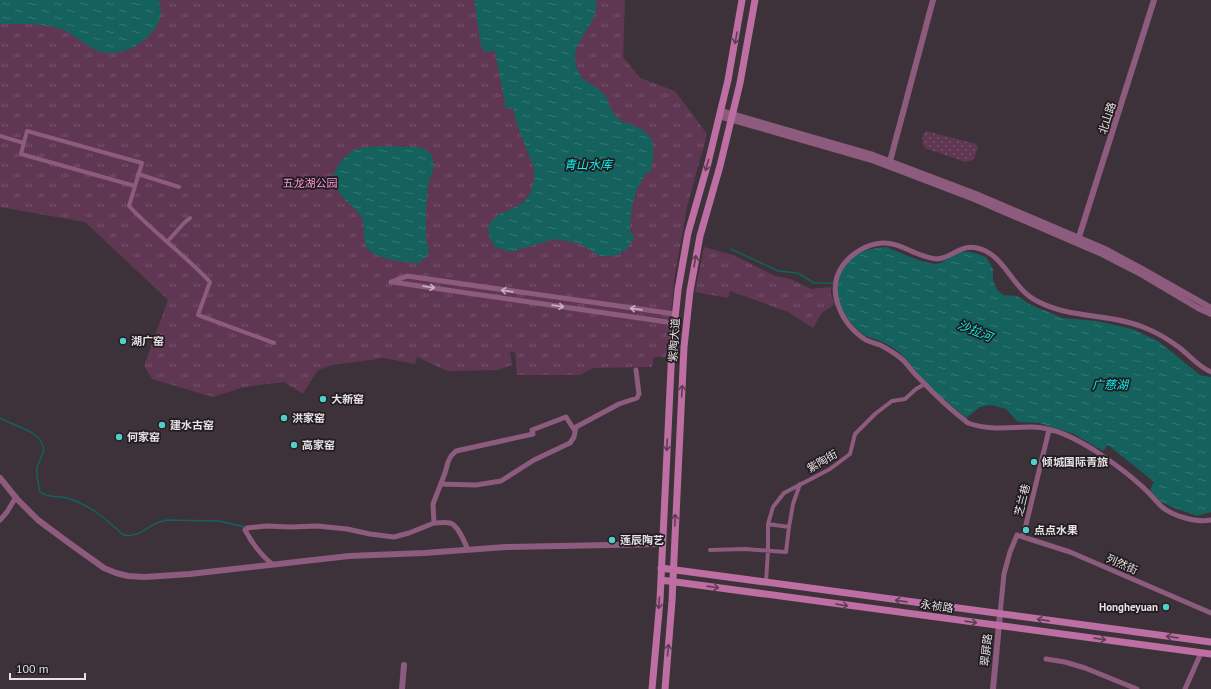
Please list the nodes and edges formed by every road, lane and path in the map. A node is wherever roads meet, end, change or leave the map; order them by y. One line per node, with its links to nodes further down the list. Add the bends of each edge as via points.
1 (742, 0): 5 (main road, 紫陶大道, one-way to 5)
2 (755, 0): 6 (main road, 紫陶大道)
3 (933, 0): 9 (street)
4 (1154, 0): 14 (street, 北山路)
5 (720, 114): 6 (street); 17 (main road, 紫陶大道, one-way to 17, via 688,233)
6 (732, 117): 9 (street); 42 (main road, 紫陶大道, one-way to 6, via 684,347 689,299 700,236)
7 (0, 136): 8 (street)
8 (24, 143): 10 (street, via 27,131 142,163); 11 (street, via 21,154)
9 (889, 164): 14 (street)
10 (138, 174): 11 (street); 12 (street)
11 (135, 186): 15 (street, via 129,206)
12 (179, 187)
13 (190, 218): 15 (street)
14 (1078, 240): 16 (street, via 1130,262); 18 (street)
15 (167, 242): 20 (street, via 210,282 198,314)
16 (1211, 308)
17 (675, 314): 19 (main road, 紫陶大道); 19 (street, one-way to 19, via 408,276 390,282)
18 (1211, 314)
19 (674, 322): 36 (main road, 紫陶大道, one-way to 36)
20 (274, 344)
21 (636, 370): 25 (street, via 639,394 637,398 619,404 576,427)
22 (1211, 372): 23 (street, via 1163,336 1143,327 1114,319 1062,311 1035,300 1028,296 995,257 985,250 967,246 937,259 892,244 868,246 854,253 838,273 835,294 838,304 853,328 867,340 896,354)
23 (925, 384): 24 (street, via 964,420 974,425); 28 (street, 紫陶街, via 905,399 892,401 875,414 855,434 850,454 830,469)
24 (1049, 430): 31 (street, via 1071,438 1103,456 1168,511 1196,520); 35 (street, 芝兰巷)
25 (575, 431): 27 (street, via 570,443 534,460 501,481 476,485); 27 (street, via 566,417 532,430 533,434 456,451 450,456)
26 (0, 478): 29 (street)
27 (441, 484): 32 (street, via 432,505)
28 (800, 484): 33 (street, 紫陶街, via 784,493 773,507); 34 (street, via 792,504)
29 (16, 497): 30 (street); 40 (street, via 38,520 69,543 104,568 122,575 145,577 190,574)
30 (0, 520)
31 (1211, 520)
32 (434, 523): 37 (street, via 454,525); 40 (street, via 394,536 317,526 247,528 245,530 262,556)
33 (768, 524): 34 (street); 39 (street, 紫陶街)
34 (789, 527): 39 (street, via 786,552)
35 (1023, 537): 46 (street, 列然街, via 1070,552); 47 (street, via 1016,535 1008,557)
36 (662, 544): 37 (street); 41 (main road, 紫陶大道)
37 (468, 550): 40 (street, via 349,556)
38 (710, 550): 39 (street)
39 (768, 550): 45 (street, 紫陶街)
40 (272, 564)
41 (661, 568): 42 (main road, 永祯路); 43 (main road, 紫陶大道)
42 (673, 570): 44 (main road, 紫陶大道); 45 (main road, 永祯路)
43 (661, 580): 44 (main road, 永祯路); 55 (main road, 紫陶大道, one-way to 55)
44 (673, 582): 48 (main road, 永祯路, one-way to 48); 56 (main road, 紫陶大道, one-way to 44)
45 (766, 582): 47 (main road, 永祯路, one-way to 45)
46 (1211, 613)
47 (1000, 614): 48 (street, 翠屏路); 49 (main road, 永祯路, one-way to 47)
48 (999, 626): 50 (main road, 永祯路, one-way to 50); 57 (street, 翠屏路)
49 (1211, 642)
50 (1201, 653): 51 (main road, 永祯路); 59 (street)
51 (1211, 654)
52 (1046, 660): 58 (street, via 1085,668)
53 (404, 665): 54 (street)
54 (402, 689)
55 (652, 689)
56 (664, 689)
57 (993, 689)
58 (1137, 689)
59 (1185, 689)

